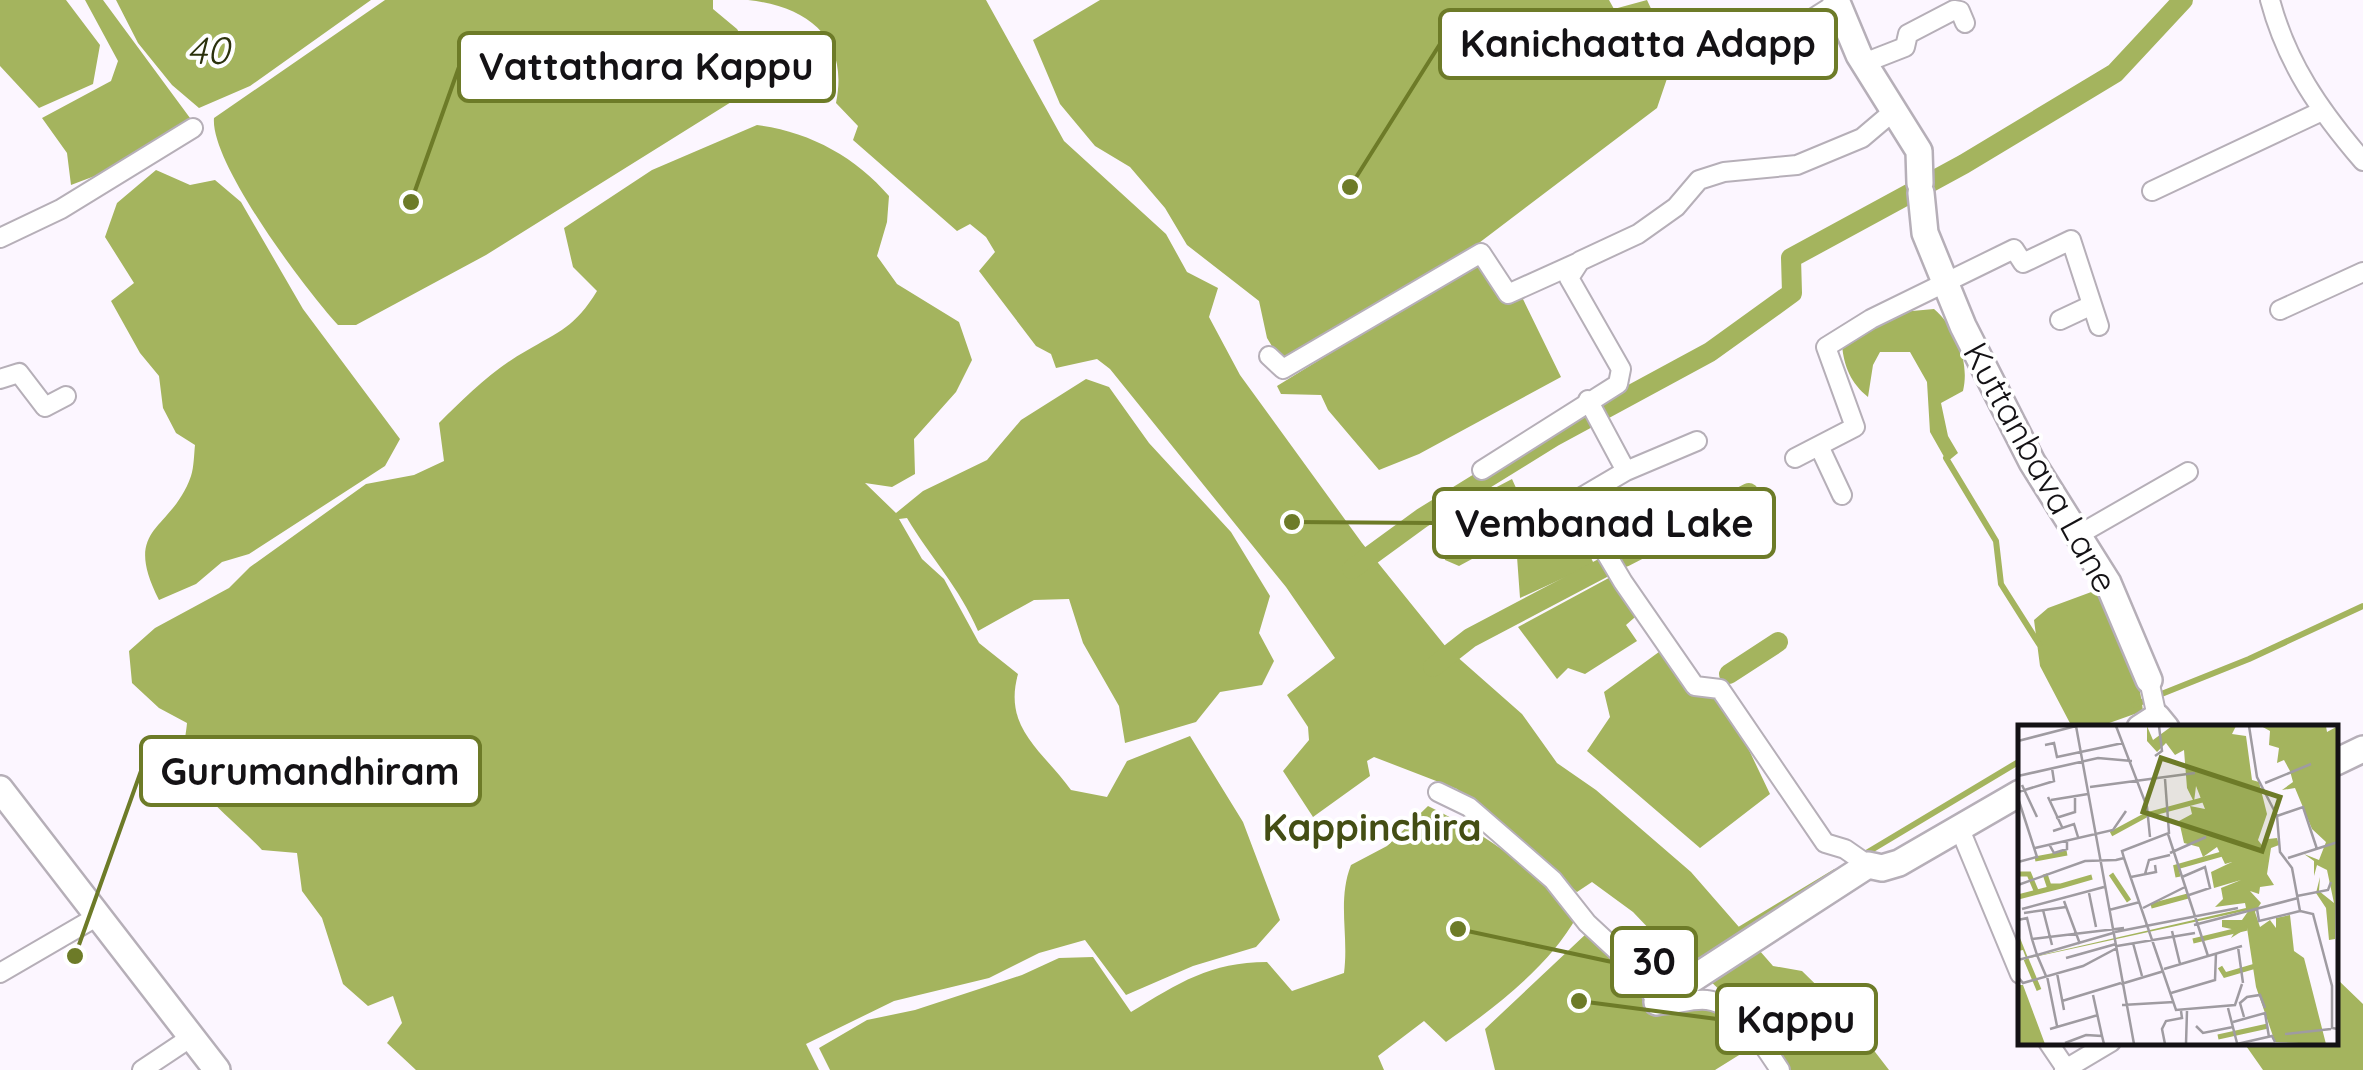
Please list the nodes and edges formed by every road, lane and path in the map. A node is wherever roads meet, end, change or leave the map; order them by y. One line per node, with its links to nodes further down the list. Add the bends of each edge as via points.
1 (2270, 0): 7 (street, via 2282,43)
2 (1837, 2): 4 (street); 5 (street, Kuttanbava Lane)
3 (1965, 24): 5 (street, via 1954,10 1908,34 1905,46)
4 (1754, 55)
5 (1864, 63): 6 (street, Kuttanbava Lane)
6 (1896, 110): 12 (street, via 1862,138 1798,166 1698,180 1676,207 1638,234); 14 (street, Kuttanbava Lane, via 1919,150 1926,233)
7 (2322, 111): 9 (street); 10 (street)
8 (192, 128): 11 (street, via 61,209)
9 (2363, 161)
10 (2152, 191)
11 (0, 238)
12 (1580, 261): 19 (street, via 1508,294 1481,253 1283,369); 22 (street, via 1569,278 1621,369 1618,384)
13 (2363, 272): 16 (street)
14 (1948, 284): 15 (street, via 2014,249 2023,263 2071,240); 24 (street, via 1826,346 1855,426); 30 (street, Kuttanbava Lane, via 2032,462)
15 (2092, 305): 17 (street); 18 (street)
16 (2280, 310)
17 (2060, 320)
18 (2099, 326)
19 (1269, 356)
20 (0, 379): 21 (street, via 18,373 45,407)
21 (66, 396)
22 (1588, 400): 26 (street); 27 (street)
23 (1696, 441): 27 (street)
24 (1818, 446): 25 (street); 29 (street)
25 (1795, 458)
26 (1482, 470)
27 (1626, 471): 36 (street, via 1575,501 1623,582 1695,686 1720,689 1825,842)
28 (2188, 472): 30 (street)
29 (1842, 494)
30 (2080, 534): 31 (street, Kuttanbava Lane, via 2108,583)
31 (2153, 708)
32 (0, 789): 37 (street)
33 (1438, 792): 40 (street, via 1469,807 1553,880)
34 (2018, 794): 35 (street)
35 (1959, 827): 36 (street, via 1899,863); 38 (street)
36 (1868, 865): 40 (street)
37 (98, 916): 39 (street); 41 (street)
38 (2018, 969)
39 (0, 973)
40 (1657, 1002): 46 (street, via 1717,1002 1761,1042)
41 (192, 1036): 44 (street); 45 (street)
42 (2050, 1045): 47 (street)
43 (2105, 1045): 47 (street)
44 (142, 1070)
45 (217, 1070)
46 (1780, 1070)
47 (2066, 1070)

